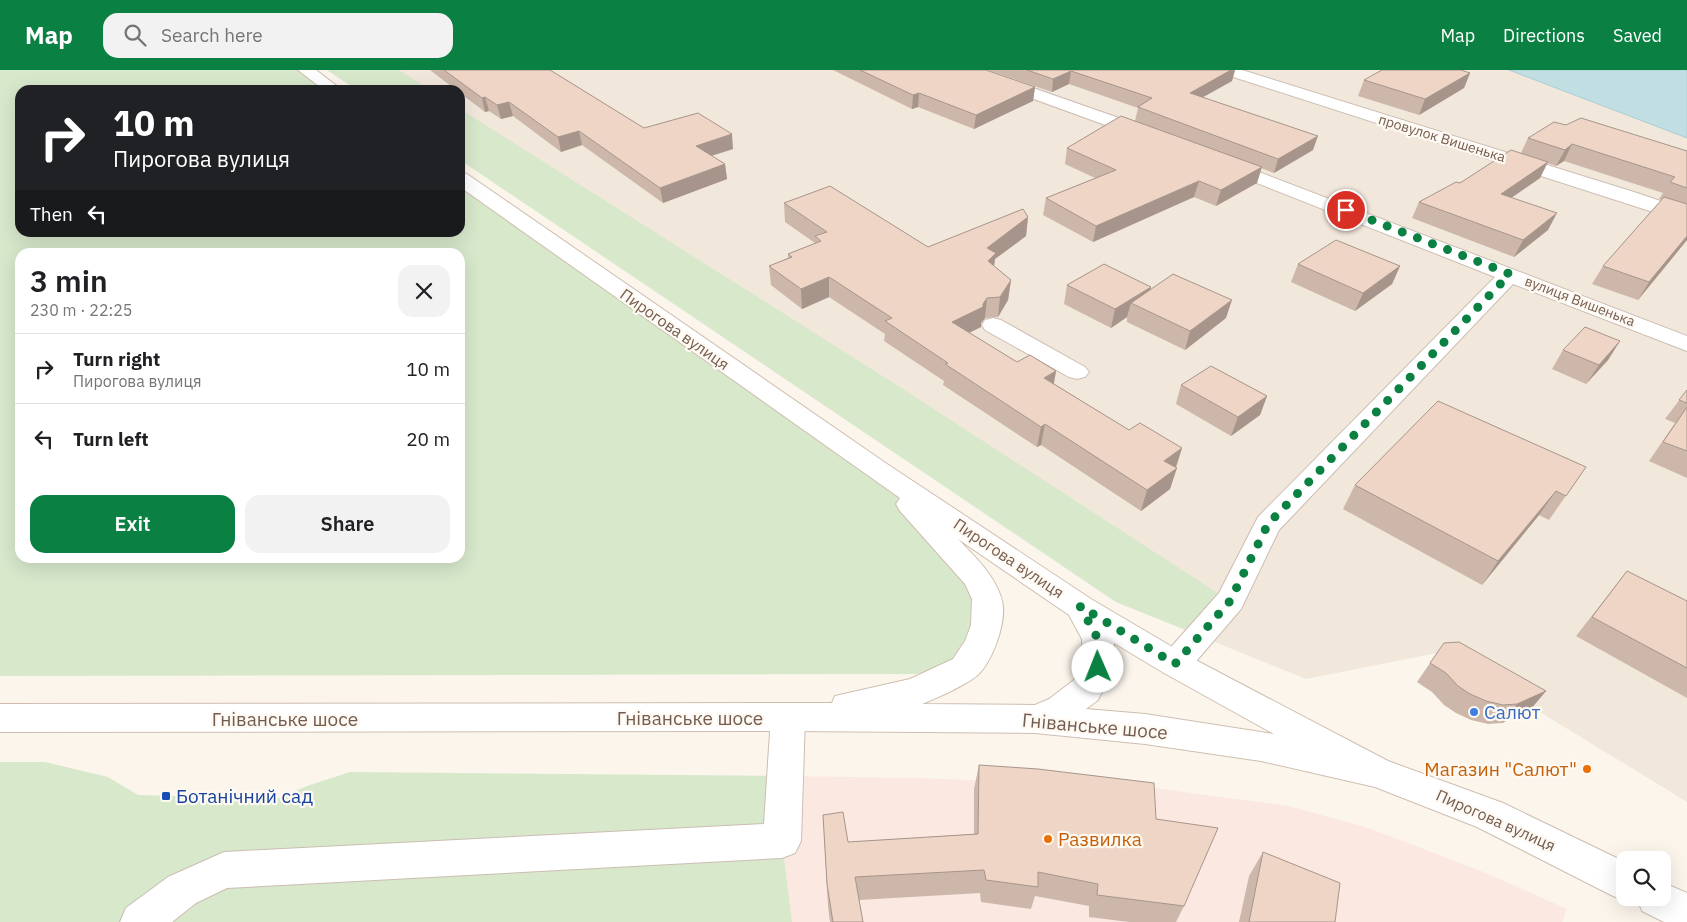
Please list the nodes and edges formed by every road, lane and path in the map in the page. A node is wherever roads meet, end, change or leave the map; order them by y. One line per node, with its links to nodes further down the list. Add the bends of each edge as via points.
1 (306, 70): 4 (main road)
2 (967, 70): 5 (main road)
3 (1226, 70): 8 (main road, провулок Вишенька)
4 (327, 85)
5 (1160, 139)
6 (1204, 156): 9 (main road, вулиця Вишенька)
7 (465, 181): 13 (main road, Пирогова вулиця)
8 (1687, 218)
9 (1510, 274): 11 (main road, вулиця Вишенька); 15 (main road, via 1268,524 1230,601)
10 (993, 325): 12 (main road)
11 (1687, 344)
12 (1077, 372)
13 (878, 470): 14 (main road, Пирогова вулиця); 16 (main road, via 977,578 987,599 987,625 979,646 964,668 916,692)
14 (1080, 606): 15 (main road, Пирогова вулиця); 18 (main road, via 1098,639 1098,667 1086,690 1061,709)
15 (1175, 664): 19 (main road, Пирогова вулиця)
16 (788, 717): 17 (main road, Гніванське шосе); 18 (main road, Гніванське шосе); 23 (main road, via 782,841 224,870 182,890)
17 (0, 718)
18 (1035, 719): 19 (main road, Гніванське шосе, via 1145,729 1261,746)
19 (1376, 772): 20 (main road, Пирогова вулиця, via 1490,815)
20 (1616, 878)
21 (1671, 905): 22 (main road)
22 (1687, 913)
23 (140, 922)

